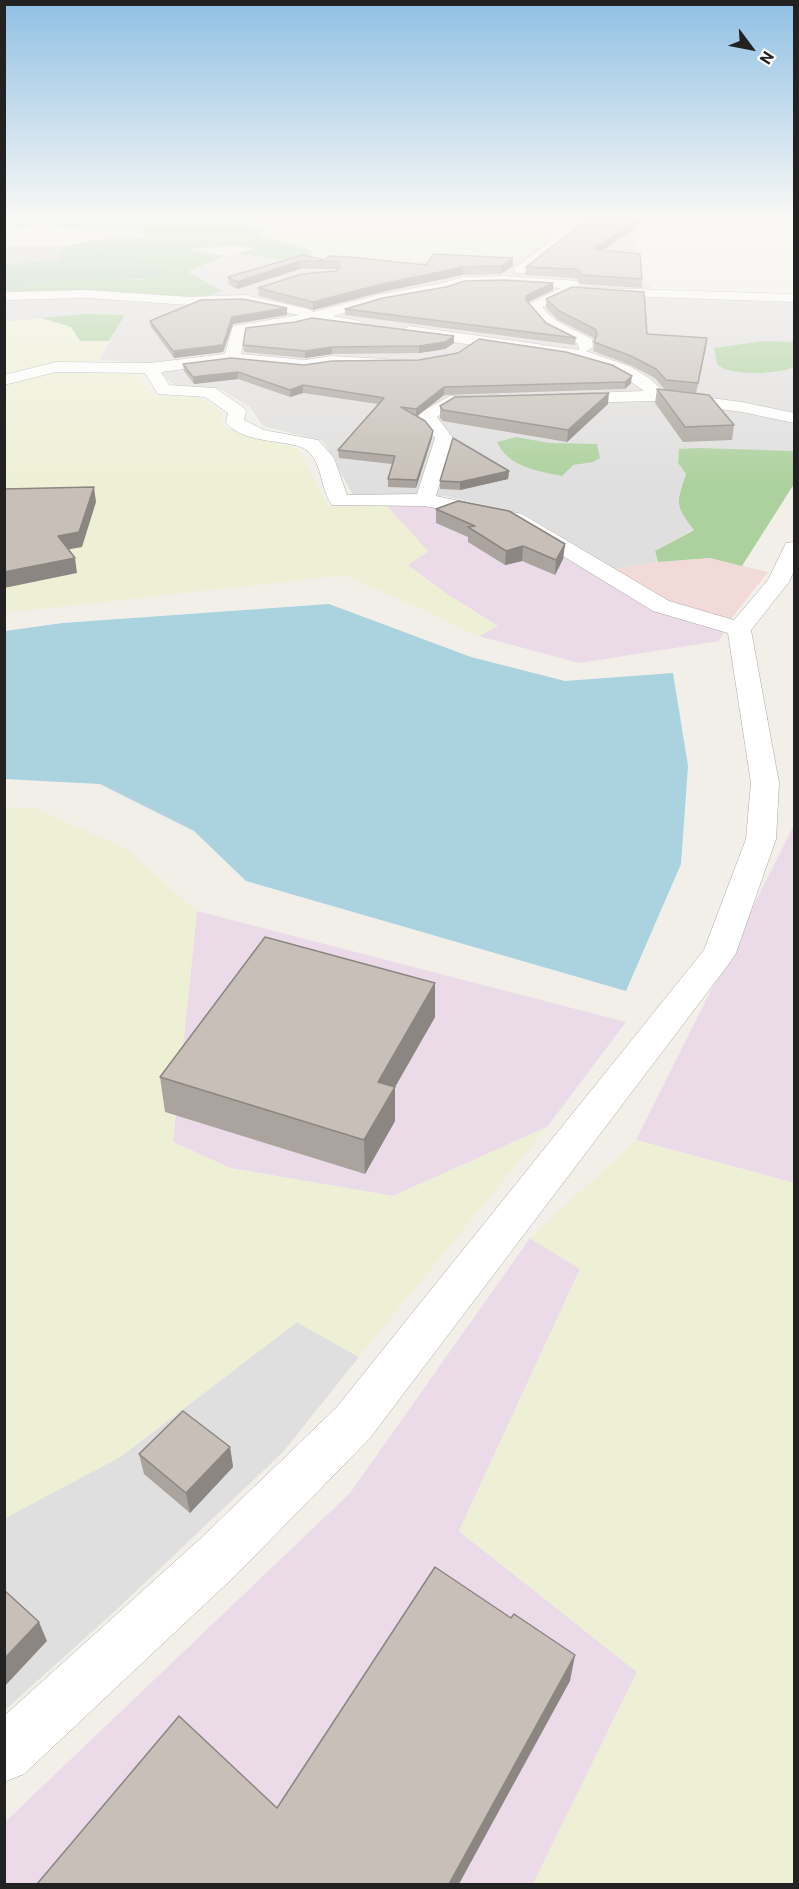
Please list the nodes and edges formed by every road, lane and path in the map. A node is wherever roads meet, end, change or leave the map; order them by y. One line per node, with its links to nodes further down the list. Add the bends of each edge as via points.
1 (282, 307): 4 (street, via 304,312)
2 (346, 307): 4 (street)
3 (536, 307): 8 (street, via 549,324 586,342 585,349)
4 (309, 317): 5 (street); 10 (street, via 238,329)
5 (368, 326)
6 (391, 329): 7 (street)
7 (474, 340): 8 (street); 9 (street)
8 (577, 353): 14 (street, via 623,370 648,384)
9 (451, 355)
10 (232, 358): 11 (street, via 305,365); 12 (street)
11 (399, 361)
12 (150, 368): 13 (street, via 56,367); 18 (street, via 164,390 209,393 237,411 235,422 259,434 311,444 325,458 339,501)
13 (4, 380)
14 (659, 396): 16 (street); 17 (street)
15 (504, 399): 18 (street, via 450,401 427,416 444,438)
16 (551, 399)
17 (795, 418)
18 (425, 500): 20 (street, via 515,518 661,606)
19 (795, 548): 20 (street, via 778,582)
20 (739, 629): 21 (street, via 765,783 761,839 719,953 353,1423 218,1557)
21 (4, 1754)

